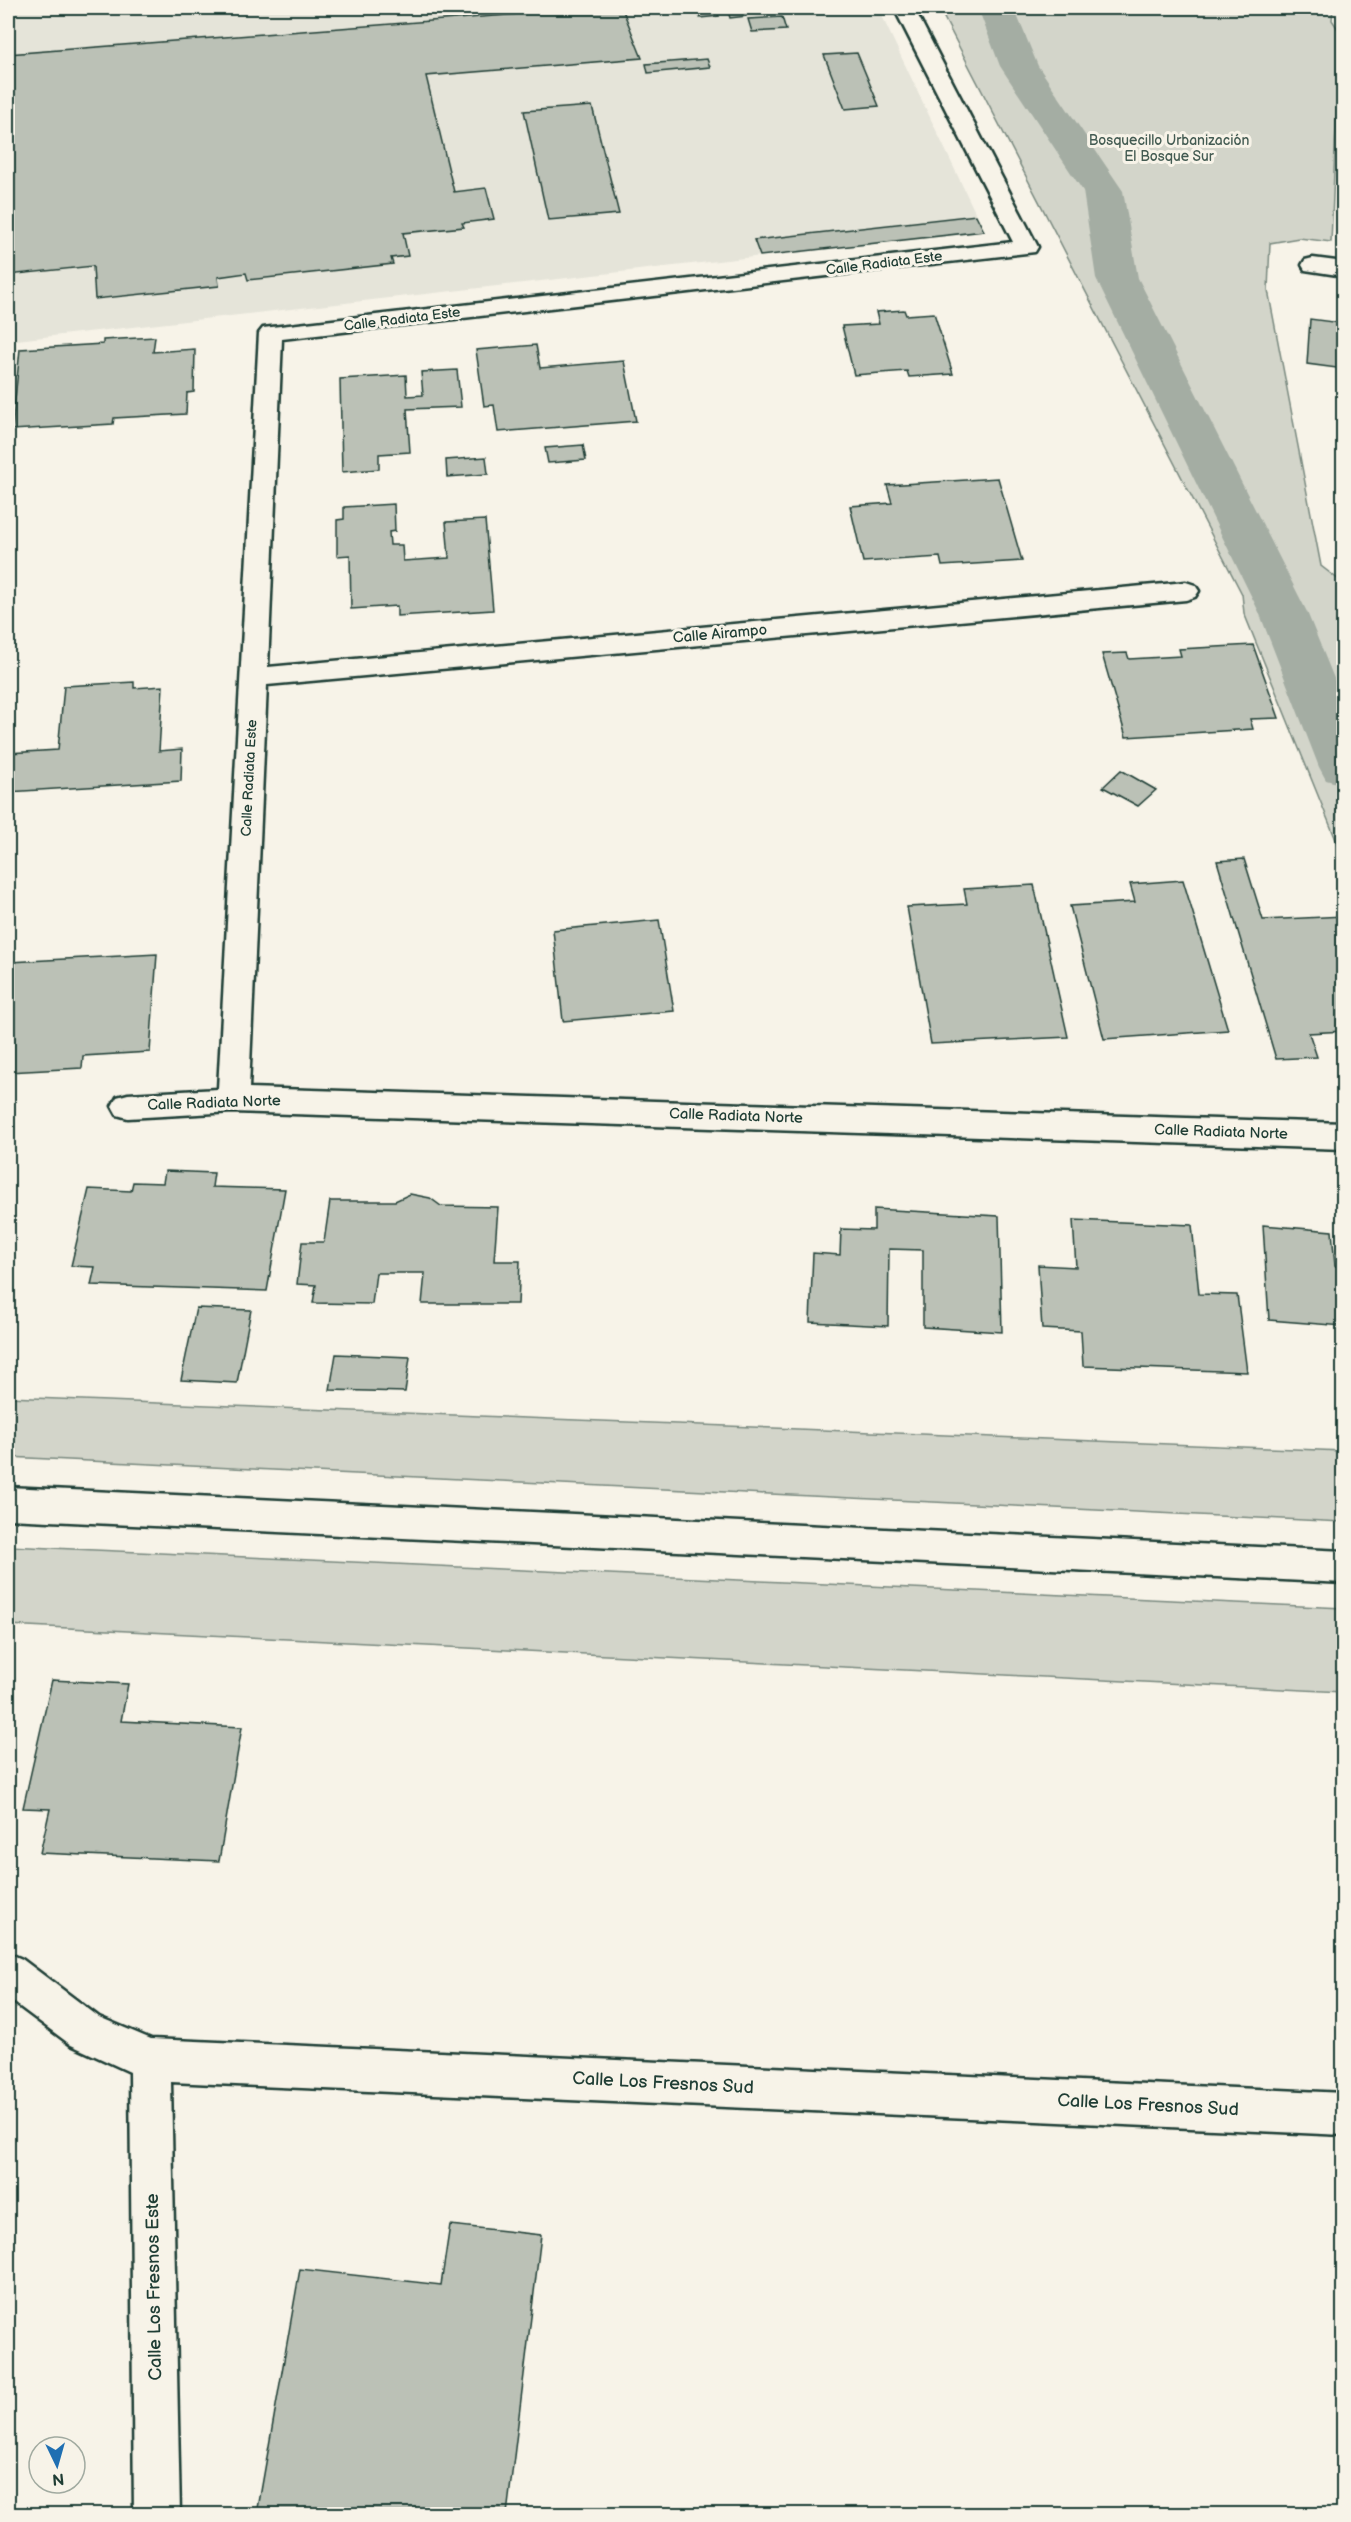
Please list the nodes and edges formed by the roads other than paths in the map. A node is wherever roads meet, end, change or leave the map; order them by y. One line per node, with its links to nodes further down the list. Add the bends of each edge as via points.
1 (904, 8): 5 (street, Calle Radiata Este, via 1027,247 272,333)
2 (1313, 266): 3 (street)
3 (1344, 268)
4 (1186, 591): 5 (street, Calle Airampo)
5 (254, 677): 6 (street, Calle Radiata Este)
6 (233, 1100): 7 (street, Calle Radiata Norte); 8 (street, Calle Radiata Norte)
7 (128, 1106)
8 (1344, 1136)
9 (8, 1503): 10 (street)
10 (1344, 1567)
11 (8, 1973): 12 (street, Calle Los Fresnos Sud, via 85,2031)
12 (150, 2060): 13 (street, Calle Los Fresnos Sud); 14 (street, Calle Los Fresnos Este)
13 (1344, 2114)
14 (157, 2514)

